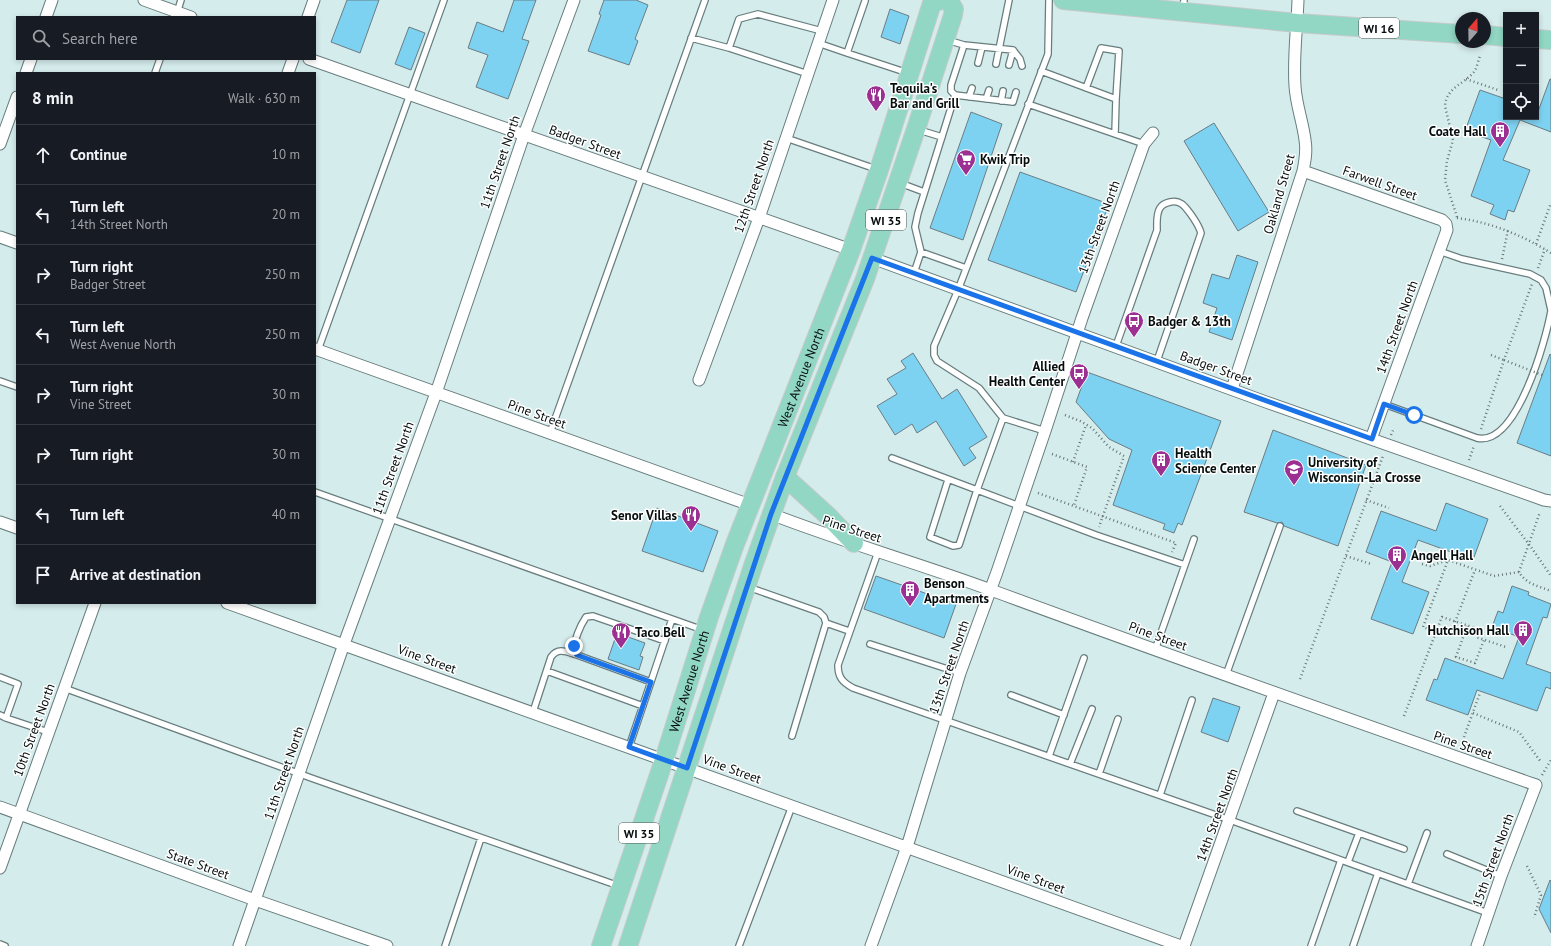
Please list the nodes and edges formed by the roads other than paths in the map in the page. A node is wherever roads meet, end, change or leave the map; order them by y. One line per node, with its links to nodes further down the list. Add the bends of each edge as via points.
1 (52, 0): 18 (street)
2 (144, 0): 17 (street)
3 (181, 0): 17 (lane)
4 (314, 0): 19 (street)
5 (444, 0): 55 (lane)
6 (574, 0): 66 (street, 11th Street North)
7 (705, 0): 25 (lane)
8 (833, 0): 21 (street, 12th Street North)
9 (942, 0): 49 (main road, West Avenue North / WI 35, via 932,3)
10 (948, 0): 26 (main road, West Avenue North / WI 35, via 954,9)
11 (1008, 0): 33 (lane)
12 (1049, 0): 44 (lane, via 1048,54)
13 (1062, 0): 16 (main road, WI 16)
14 (1298, 0): 20 (street, Oakland Street)
15 (865, 1): 35 (lane)
16 (1183, 6): 20 (main road, WI 16)
17 (176, 15)
18 (46, 16)
19 (308, 16)
20 (1297, 23): 22 (main road, WI 16); 72 (street, Oakland Street, via 1295,88 1297,108 1306,141)
21 (822, 31): 29 (street, 12th Street North); 32 (lane, via 758,14 739,20)
22 (1455, 34)
23 (1491, 36): 24 (main road)
24 (1503, 37)
25 (691, 38): 32 (lane); 73 (lane)
26 (945, 39): 30 (lane); 63 (main road, West Avenue North / WI 35)
27 (1539, 39): 28 (main road)
28 (1551, 40)
29 (818, 43): 35 (lane); 48 (street, 12th Street North)
30 (964, 45): 31 (lane); 56 (lane, via 951,85 951,91)
31 (982, 47): 33 (lane); 40 (lane)
32 (729, 48): 48 (lane)
33 (1000, 48): 34 (lane); 41 (lane)
34 (1013, 50): 42 (lane); 43 (lane)
35 (847, 53): 49 (lane)
36 (31, 60): 45 (street)
37 (160, 60): 46 (lane)
38 (293, 60): 47 (street)
39 (312, 60): 55 (street, Badger Street)
40 (978, 63)
41 (996, 64)
42 (1009, 66)
43 (1022, 66)
44 (1041, 71): 51 (lane); 62 (lane)
45 (26, 72)
46 (155, 72)
47 (288, 72)
48 (808, 74): 68 (street, 12th Street North)
49 (910, 74): 71 (main road, West Avenue North / WI 35)
50 (972, 88): 57 (lane)
51 (1086, 88): 59 (lane); 59 (lane, via 1102,48 1119,51)
52 (989, 90): 58 (lane)
53 (1003, 91): 61 (lane)
54 (1016, 92): 61 (lane, via 1013,102)
55 (410, 95): 66 (street, Badger Street); 90 (lane)
56 (955, 95): 57 (lane); 67 (lane)
57 (969, 97): 58 (lane)
58 (986, 99): 61 (lane)
59 (1116, 99): 65 (lane)
60 (16, 100): 69 (street)
61 (1001, 101)
62 (1028, 104): 65 (lane); 84 (lane)
63 (916, 129): 67 (lane); 74 (main road, West Avenue North / WI 35)
64 (1153, 133): 70 (street, 13th Street North)
65 (1115, 134): 70 (lane)
66 (524, 135): 73 (street, Badger Street); 96 (street, 11th Street North)
67 (942, 137): 75 (lane)
68 (786, 138): 71 (lane); 76 (street, 12th Street North)
69 (0, 144)
70 (1144, 144): 88 (street, 13th Street North)
71 (879, 170): 80 (main road, West Avenue North / WI 35)
72 (1303, 171): 77 (street, Farwell Street, via 1442,220); 95 (street, Oakland Street)
73 (641, 177): 76 (street, Badger Street); 100 (lane)
74 (898, 182): 75 (lane); 83 (main road, West Avenue North / WI 35)
75 (924, 192): 82 (lane, via 915,226)
76 (759, 218): 80 (street, Badger Street); 92 (street, 12th Street North)
77 (1446, 224): 81 (street, 14th Street North, via 1447,230)
78 (0, 237): 79 (street)
79 (16, 243)
80 (851, 250): 108 (main road, West Avenue North / WI 35)
81 (1439, 251): 87 (lane, via 1462,259 1530,274 1541,280 1546,288); 97 (street, 14th Street North)
82 (921, 252): 84 (lane); 85 (lane)
83 (872, 258): 85 (street, Badger Street); 103 (main road, West Avenue North / WI 35)
84 (966, 268): 86 (lane)
85 (914, 273): 86 (street, Badger Street)
86 (958, 290): 88 (street, Badger Street); 98 (lane, via 934,346 934,355 937,361 979,388)
87 (1551, 310): 97 (lane, via 1542,352 1523,395 1509,423 1495,435 1487,439 1478,438)
88 (1077, 333): 89 (street, Badger Street); 99 (street, 13th Street North)
89 (1116, 346): 91 (street, Badger Street); 91 (lane, via 1156,230 1160,207 1165,203 1179,202 1185,206 1200,227 1200,233)
90 (317, 350): 96 (street, Pine Street)
91 (1157, 361): 95 (street, Badger Street)
92 (700, 380)
93 (0, 381): 94 (lane)
94 (16, 387)
95 (1232, 389): 101 (street, Badger Street)
96 (436, 393): 100 (street, Pine Street); 111 (street, 11th Street North)
97 (1384, 404): 101 (street, 14th Street North)
98 (1003, 418): 99 (lane); 105 (lane)
99 (1045, 431): 109 (street, 13th Street North)
100 (550, 433): 108 (street, Pine Street)
101 (1372, 439): 107 (street, Badger Street)
102 (892, 458): 104 (lane)
103 (786, 477): 110 (main road, West Avenue North / WI 35); 116 (main road)
104 (948, 480): 105 (lane); 105 (lane, via 930,537 953,546 959,545)
105 (977, 490): 109 (lane)
106 (316, 492): 111 (lane)
107 (1548, 501)
108 (750, 505): 125 (main road, West Avenue North / WI 35)
109 (1019, 506): 118 (lane); 120 (street, 13th Street North)
110 (771, 514): 116 (street, Pine Street, via 820,534); 119 (main road, West Avenue North / WI 35)
111 (390, 518): 123 (lane); 128 (street, 11th Street North)
112 (0, 522): 114 (street)
113 (1280, 526): 135 (lane)
114 (16, 528)
115 (1194, 539): 118 (lane)
116 (854, 544): 117 (street, Pine Street)
117 (878, 552): 120 (street, Pine Street); 126 (lane)
118 (1185, 565): 130 (lane)
119 (746, 586): 124 (lane, via 819,612 824,616); 155 (main road, West Avenue North / WI 35)
120 (990, 590): 130 (street, Pine Street); 134 (street, 13th Street North)
121 (95, 604): 138 (street, 10th Street North)
122 (230, 604): 128 (street, Vine Street)
123 (672, 619): 125 (lane); 127 (lane)
124 (826, 623): 126 (lane); 150 (lane)
125 (705, 630): 153 (main road, West Avenue North / WI 35)
126 (849, 631): 148 (lane, via 838,665 838,675 844,683)
127 (665, 641): 131 (lane, via 593,616 586,617 574,646); 137 (lane)
128 (344, 644): 144 (street, Vine Street); 156 (street, 11th Street North)
129 (870, 644): 134 (lane)
130 (1155, 650): 135 (street, Pine Street)
131 (577, 655): 133 (lane, via 560,650 555,652); 137 (lane)
132 (1084, 658): 145 (lane)
133 (547, 671): 142 (lane); 144 (lane)
134 (960, 673): 148 (street, 13th Street North)
135 (1226, 675): 139 (street, Pine Street)
136 (0, 678): 146 (lane, via 18,684)
137 (651, 682): 142 (lane)
138 (64, 688): 149 (street, 10th Street North); 156 (lane)
139 (1274, 693): 158 (street, Pine Street); 164 (street, 14th Street North)
140 (1011, 695): 145 (lane)
141 (1192, 700): 159 (lane)
142 (643, 706): 151 (lane)
143 (1092, 709): 154 (lane)
144 (533, 712): 151 (street, Vine Street)
145 (1064, 715): 152 (lane)
146 (3, 716): 149 (lane)
147 (1118, 719): 157 (lane)
148 (945, 720): 152 (lane); 168 (street, 13th Street North)
149 (48, 732): 163 (street, 10th Street North)
150 (792, 736)
151 (629, 747): 153 (street, Vine Street)
152 (1049, 756): 154 (lane)
153 (664, 760): 155 (street, Vine Street); 177 (main road, WI 35)
154 (1070, 764): 157 (lane)
155 (687, 768): 160 (street, Vine Street); 186 (main road, West Avenue North / WI 35)
156 (298, 774): 167 (lane); 178 (street, 11th Street North)
157 (1099, 774): 159 (lane)
158 (1536, 785): 175 (street, 15th Street North)
159 (1160, 795): 164 (lane)
160 (792, 805): 168 (street, Vine Street); 187 (lane)
161 (0, 808): 163 (street, State Street)
162 (1297, 811): 165 (lane)
163 (18, 814): 173 (street, 10th Street North); 178 (street, State Street)
164 (1230, 820): 171 (lane); 190 (street, 14th Street North)
165 (1358, 833): 169 (lane); 172 (lane)
166 (1426, 833): 176 (lane)
167 (481, 838): 177 (lane); 184 (lane)
168 (907, 847): 188 (street, 13th Street North); 189 (street, Vine Street)
169 (1404, 849)
170 (1447, 854): 175 (lane)
171 (1341, 860): 172 (lane); 191 (lane)
172 (1348, 862): 174 (lane)
173 (0, 868)
174 (1378, 873): 176 (lane); 192 (lane)
175 (1501, 876): 179 (street, 15th Street North)
176 (1408, 884): 179 (lane)
177 (621, 887): 185 (main road, WI 35)
178 (255, 900): 182 (street, 11th Street North); 183 (street, State Street)
179 (1488, 913): 193 (street, 15th Street North)
180 (0, 944): 181 (lane)
181 (5, 946)
182 (239, 946)
183 (387, 946)
184 (445, 946)
185 (601, 946)
186 (628, 946)
187 (739, 946)
188 (871, 946)
189 (1181, 946)
190 (1184, 946)
191 (1310, 946)
192 (1353, 946)
193 (1477, 946)

